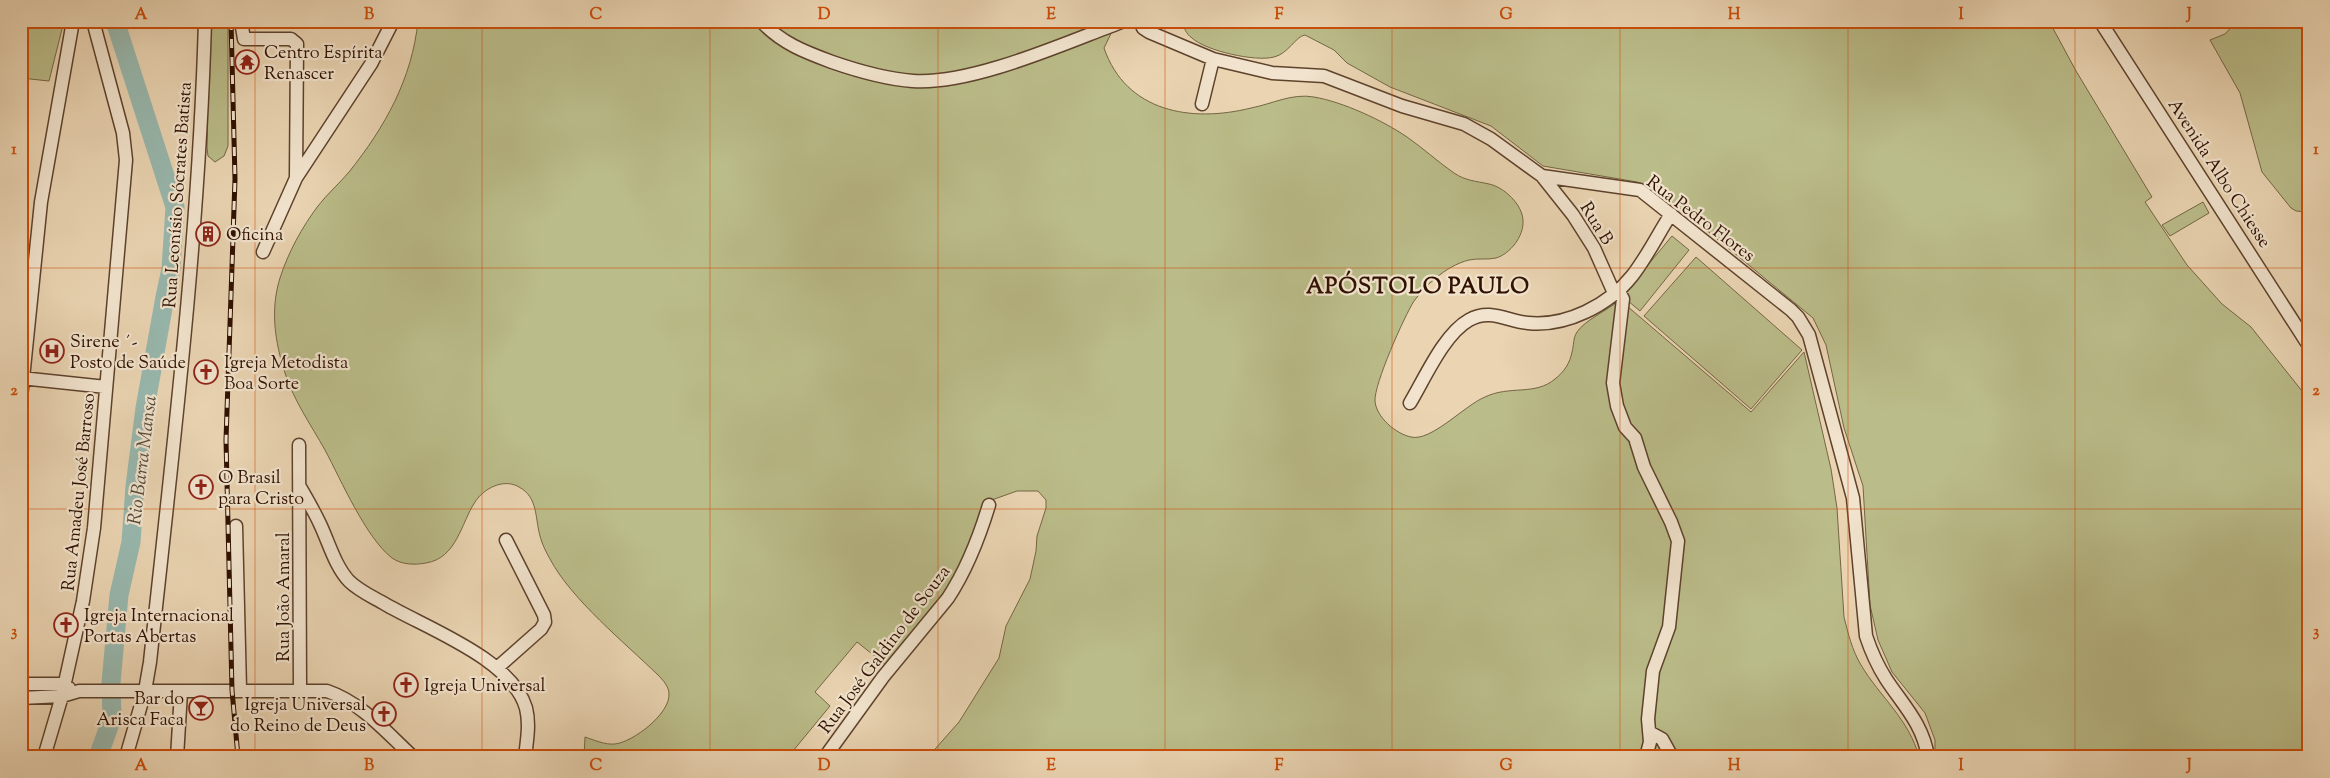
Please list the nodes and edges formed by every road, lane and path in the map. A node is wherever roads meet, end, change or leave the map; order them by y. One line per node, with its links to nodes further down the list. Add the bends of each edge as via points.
1 (73, 21): 20 (street, via 41,202)
2 (93, 21): 21 (street, Rua Amadeu José Barroso, via 123,133 126,160)
3 (205, 21): 34 (street, Rua Leonísio Sócrates Batista, via 202,118 183,356)
4 (241, 21): 12 (street, via 244,39 292,40 297,44)
5 (393, 21): 13 (street, via 372,64)
6 (761, 21): 7 (street, via 795,48 858,70 914,81 952,79)
7 (1124, 21)
8 (1140, 21): 10 (street, Rua Pedro Flores, via 1148,32)
9 (2100, 21): 19 (street, Avenida Albo Chiesse)
10 (1213, 59): 11 (street); 14 (street, Rua Pedro Flores, via 1272,73 1324,76 1402,106 1464,124)
11 (1202, 104)
12 (296, 148): 13 (street); 15 (street)
13 (313, 153): 15 (street)
14 (1542, 176): 16 (street, Rua Pedro Flores, via 1634,189 1645,193); 18 (street, Rua B, via 1573,215)
15 (296, 178): 17 (street)
16 (1671, 214): 18 (street, via 1633,274); 46 (street, Rua Pedro Flores, via 1791,310 1806,328 1853,498 1866,636 1886,679 1920,729)
17 (263, 252)
18 (1616, 291): 23 (street, via 1578,315 1549,323 1527,323 1486,314 1472,319 1449,338); 37 (street, Rua B, via 1623,301 1613,383 1618,406 1626,427 1635,438 1644,467 1678,541 1669,627 1653,671 1648,719)
19 (2309, 346)
20 (22, 378): 21 (street); 22 (street)
21 (106, 387): 32 (street, Rua Amadeu José Barroso, via 94,528)
22 (21, 398)
23 (1410, 403)
24 (299, 445): 25 (street, Rua João Amaral)
25 (300, 487): 29 (street, via 335,559 350,582); 33 (street, Rua João Amaral)
26 (989, 505): 43 (street, Rua José Galdino de Souza, via 973,552 956,586 856,712)
27 (236, 526): 31 (street)
28 (506, 540): 29 (street, via 545,622)
29 (498, 667): 42 (street, via 526,706 528,733)
30 (21, 684): 32 (street)
31 (240, 689): 33 (street); 35 (street)
32 (70, 690): 34 (street); 36 (street); 38 (street, Rua Amadeu José Barroso)
33 (300, 690): 41 (street, via 327,691 350,701)
34 (145, 691): 35 (street); 39 (street, Rua Leonísio Sócrates Batista)
35 (181, 692): 40 (street)
36 (21, 698)
37 (1650, 733): 44 (street, Rua B); 45 (street, via 1662,739)
38 (44, 757)
39 (126, 757)
40 (177, 757)
41 (412, 757)
42 (525, 757)
43 (825, 757)
44 (1646, 757)
45 (1672, 757)
46 (1928, 757)

